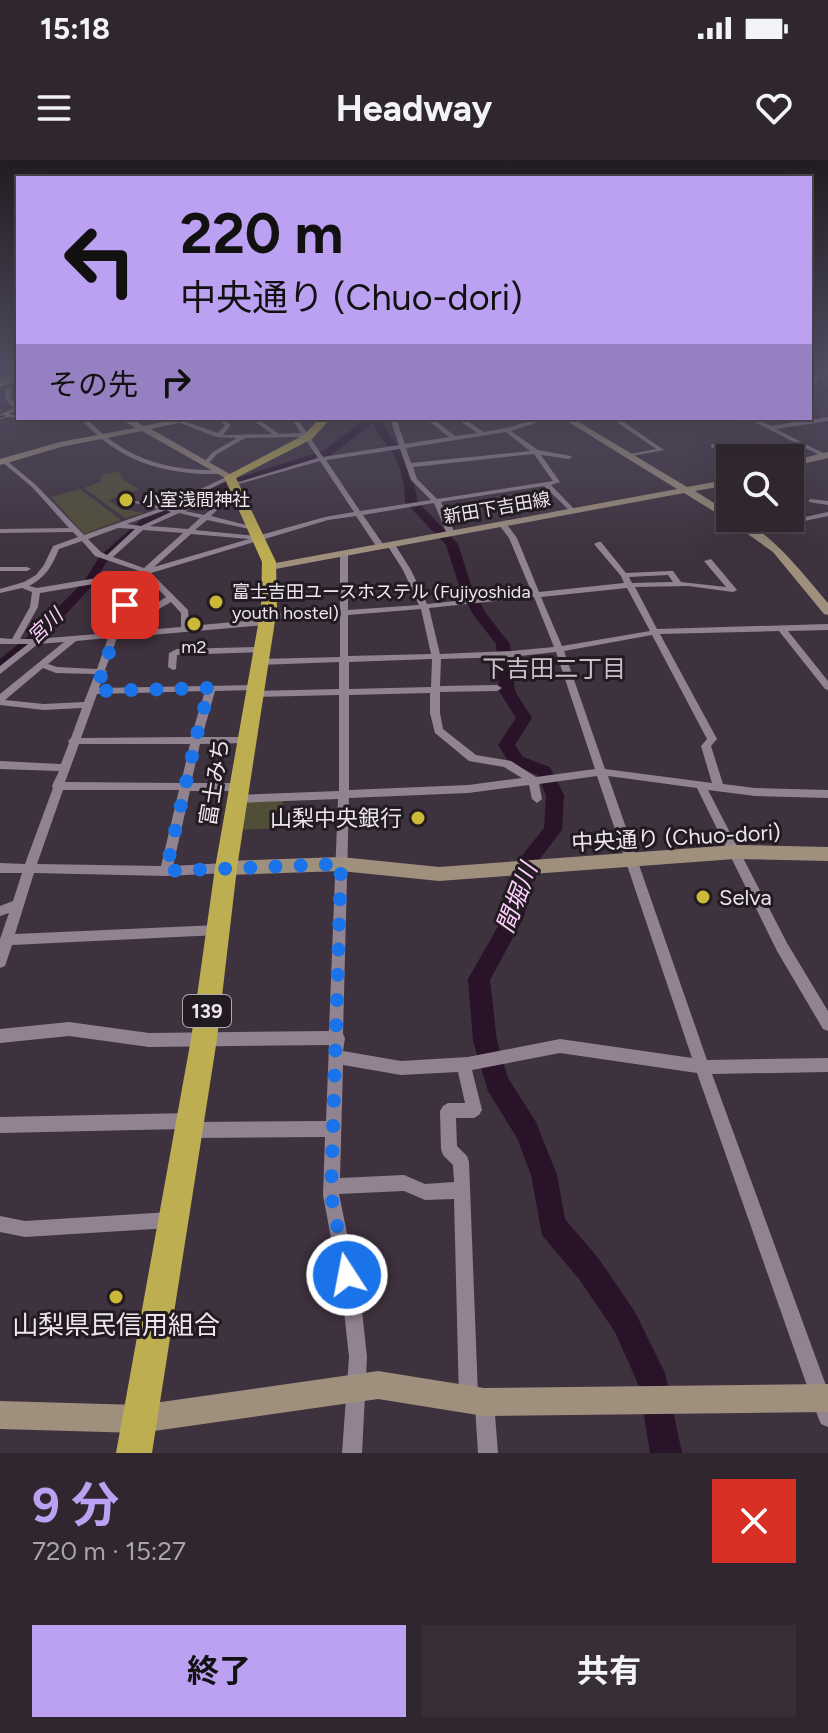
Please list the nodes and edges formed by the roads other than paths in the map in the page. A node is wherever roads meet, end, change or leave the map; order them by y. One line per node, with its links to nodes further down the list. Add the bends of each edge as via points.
1 (95, 432): 20 (street)
2 (122, 432): 20 (street)
3 (151, 432): 33 (street)
4 (208, 432): 17 (street)
5 (221, 432): 17 (street)
6 (273, 432): 18 (street)
7 (304, 432): 19 (street)
8 (311, 432): 19 (highway)
9 (395, 432): 25 (street)
10 (446, 432): 22 (street)
11 (493, 432): 16 (street)
12 (510, 432): 26 (street)
13 (589, 432): 28 (street)
14 (635, 432): 28 (street, via 661,450)
15 (778, 432): 27 (street)
16 (483, 434): 22 (street)
17 (218, 436): 21 (street)
18 (278, 436): 19 (street); 21 (street)
19 (307, 436): 29 (street); 35 (highway)
20 (99, 437): 32 (street); 35 (street, via 137,461)
21 (242, 438): 33 (street)
22 (455, 439): 25 (street)
23 (713, 446): 24 (street)
24 (716, 447)
25 (398, 449): 29 (street); 34 (street)
26 (536, 452): 30 (street); 34 (street); 36 (street, via 557,482)
27 (826, 455): 31 (street)
28 (628, 456): 38 (street)
29 (320, 457): 35 (street); 48 (street)
30 (569, 457)
31 (804, 460)
32 (2, 462): 56 (street, via 34,486)
33 (206, 463): 35 (street)
34 (409, 465): 42 (street, via 414,480)
35 (230, 479): 44 (street); 60 (highway, 富士みち / 139)
36 (546, 484): 42 (street); 49 (street)
37 (716, 486): 38 (street, 新田下吉田線)
38 (687, 491): 46 (street); 49 (street, 新田下吉田線)
39 (215, 494): 47 (street)
40 (811, 501): 43 (street)
41 (137, 502): 44 (street)
42 (437, 502): 48 (street); 61 (street)
43 (828, 503)
44 (166, 508): 47 (street); 54 (street)
45 (216, 508): 51 (street)
46 (716, 508)
47 (177, 510): 51 (street); 55 (street)
48 (358, 512): 60 (street); 64 (street)
49 (574, 512): 53 (street, 新田下吉田線)
50 (828, 514): 52 (street)
51 (206, 517): 59 (street); 60 (street)
52 (804, 519)
53 (503, 525): 61 (street, 新田下吉田線); 78 (street)
54 (116, 526): 55 (street); 62 (street)
55 (141, 528): 59 (street); 66 (street)
56 (72, 530): 57 (street); 62 (street)
57 (0, 531)
58 (752, 532): 81 (street, via 777,550)
59 (188, 533): 60 (street); 71 (street)
60 (256, 533): 68 (highway, 富士みち / 139); 71 (street)
61 (447, 535): 64 (street, 新田下吉田線)
62 (80, 539): 66 (street); 75 (street, via 56,548 49,565)
63 (598, 544): 72 (street)
64 (386, 546): 65 (street, 新田下吉田線); 80 (street, via 412,577)
65 (344, 554): 68 (street, 新田下吉田線); 82 (street)
66 (108, 558): 71 (street)
67 (708, 561): 73 (street, via 733,590)
68 (270, 567): 83 (highway, 富士みち / 139)
69 (0, 569): 70 (street)
70 (27, 569)
71 (140, 573): 77 (street); 79 (street); 88 (street)
72 (624, 575): 73 (street, via 670,573); 74 (street)
73 (678, 583): 74 (street)
74 (630, 585): 78 (street); 89 (street)
75 (23, 586): 76 (street); 77 (street)
76 (0, 591)
77 (36, 591): 92 (street)
78 (535, 592): 80 (street); 94 (street)
79 (171, 598): 86 (street, via 185,612); 87 (street, via 149,612)
80 (424, 606): 82 (street); 95 (street)
81 (828, 611)
82 (346, 614): 83 (street); 96 (street)
83 (267, 619): 86 (street); 101 (highway, 富士みち / 139)
84 (828, 627): 85 (street)
85 (781, 628): 89 (street); 102 (street)
86 (185, 629): 87 (street)
87 (138, 633): 88 (street)
88 (114, 635): 90 (street); 100 (street)
89 (655, 635): 94 (street); 119 (street, via 712,739 706,746)
90 (73, 639): 93 (street); 97 (street)
91 (0, 641): 92 (street)
92 (19, 641): 93 (street)
93 (35, 642): 99 (street)
94 (559, 649): 95 (street); 115 (street)
95 (436, 656): 96 (street); 105 (street)
96 (344, 660): 101 (street); 107 (street)
97 (42, 665): 100 (street); 108 (street)
98 (173, 667): 101 (street, via 177,652)
99 (0, 671)
100 (102, 672): 106 (street)
101 (257, 673): 103 (street); 107 (street); 111 (highway, 富士みち / 139)
102 (828, 687)
103 (211, 688): 106 (street); 110 (street)
104 (497, 688): 105 (street)
105 (436, 690): 107 (street); 116 (street, via 439,731 473,758 507,764)
106 (96, 691): 109 (street)
107 (342, 693): 123 (street)
108 (0, 700): 109 (street, via 44,707)
109 (89, 705): 112 (street)
110 (196, 740): 111 (street); 112 (street); 120 (street)
111 (247, 740): 121 (highway, 富士みち / 139)
112 (73, 741): 114 (street)
113 (0, 765): 114 (street)
114 (64, 768): 118 (street)
115 (602, 772): 116 (street); 117 (street); 127 (street)
116 (543, 779): 123 (street); 124 (street)
117 (700, 784): 119 (street); 125 (street)
118 (57, 786): 120 (street); 131 (street)
119 (718, 786): 122 (street)
120 (184, 788): 121 (street); 132 (street)
121 (238, 793): 123 (street); 130 (highway, 富士みち / 139)
122 (828, 794)
123 (344, 795): 128 (street)
124 (537, 799)
125 (735, 852): 126 (street, 中央通り (Chuo-dori)); 127 (street, 中央通り (Chuo-dori)); 138 (street)
126 (828, 854)
127 (633, 859): 128 (street, 中央通り (Chuo-dori), via 439,874); 145 (street)
128 (341, 864): 130 (street, 中央通り (Chuo-dori)); 140 (street)
129 (0, 868): 131 (street, 中央通り (Chuo-dori))
130 (226, 868): 132 (street, 中央通り (Chuo-dori)); 135 (highway, 富士みち / 139)
131 (27, 871): 132 (street, 中央通り (Chuo-dori)); 133 (street)
132 (166, 871)
133 (17, 905): 134 (street); 136 (street)
134 (0, 911)
135 (218, 930): 136 (street); 141 (highway, 富士みち / 139)
136 (6, 940): 137 (street)
137 (0, 962)
138 (828, 1024)
139 (0, 1036): 141 (street, via 69,1029 149,1040)
140 (338, 1038): 141 (street); 142 (street)
141 (204, 1039): 147 (highway, 富士みち / 139)
142 (337, 1057): 143 (street, via 401,1068); 148 (street)
143 (465, 1064): 145 (street, via 560,1046); 150 (street, via 474,1110 448,1111 449,1149 461,1162)
144 (828, 1065): 145 (street)
145 (702, 1067): 155 (street)
146 (0, 1125): 147 (street)
147 (189, 1125): 148 (street); 151 (highway, 富士みち / 139)
148 (334, 1129): 149 (street)
149 (331, 1186): 150 (street, via 404,1183 425,1192); 153 (street, via 352,1302)
150 (462, 1190): 154 (street)
151 (173, 1220): 152 (street, via 25,1229); 157 (highway, 富士みち / 139)
152 (0, 1224)
153 (358, 1388): 154 (street, via 378,1385); 157 (street); 159 (street)
154 (476, 1400): 155 (street); 160 (street)
155 (826, 1404)
156 (0, 1415): 157 (street)
157 (140, 1419): 158 (highway, 富士みち / 139)
158 (134, 1453)
159 (352, 1453)
160 (488, 1453)

